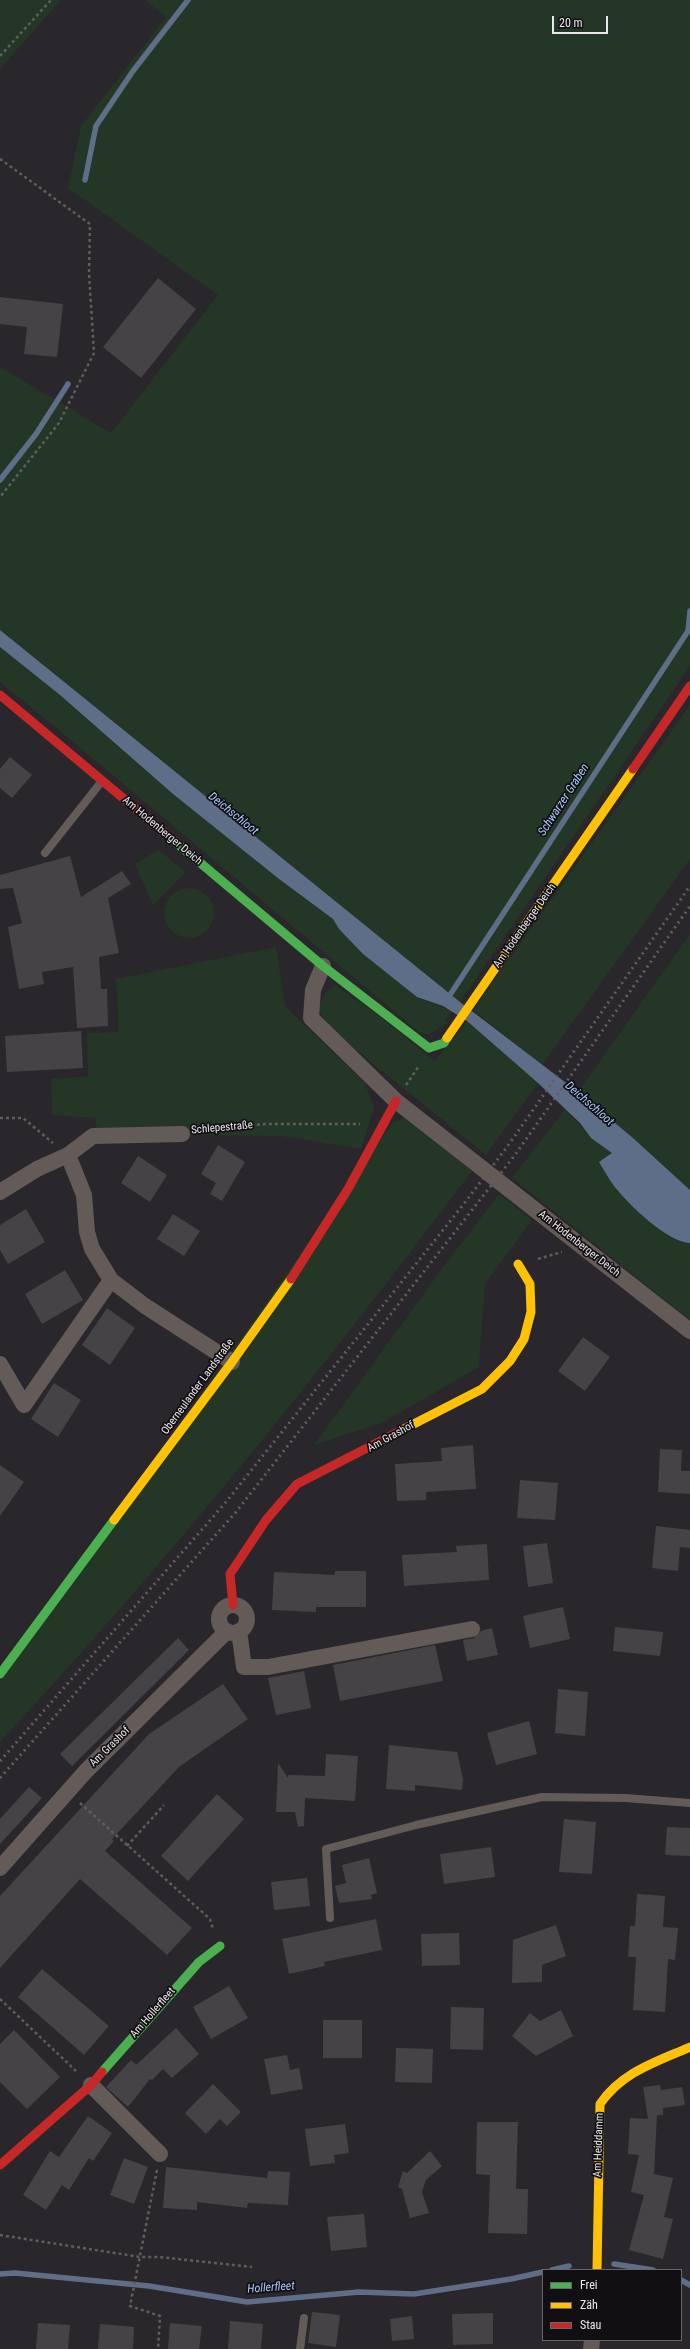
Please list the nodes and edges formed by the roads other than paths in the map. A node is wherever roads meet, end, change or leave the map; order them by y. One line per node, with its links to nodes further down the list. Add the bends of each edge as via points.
1 (690, 686): 5 (street, Am Hodenberger Deich, via 444,1042 430,1048)
2 (0, 695): 3 (street, Am Hodenberger Deich)
3 (102, 781): 4 (lane); 5 (street, Am Hodenberger Deich)
4 (45, 853)
5 (323, 966): 6 (street, Am Hodenberger Deich, via 313,990 311,1018)
6 (396, 1101): 12 (street, Am Hodenberger Deich); 13 (street, Oberneulander Landstraße, via 348,1189 310,1251)
7 (182, 1134): 8 (street, Schlepestraße, via 93,1136)
8 (68, 1155): 9 (street, Schlepestraße, via 37,1169); 11 (street, via 84,1195 87,1232 92,1249)
9 (0, 1192)
10 (518, 1264): 15 (street, Am Grashof, via 530,1284 531,1312 524,1339 510,1361 482,1390 297,1484 266,1520 230,1574)
11 (111, 1280): 13 (street, via 145,1306); 14 (street, via 24,1405)
12 (690, 1332)
13 (232, 1362): 18 (street, Oberneulander Landstraße)
14 (0, 1364)
15 (233, 1605): 17 (street, Am Grashof, via 244,1610 246,1616 243,1628); 17 (street, Am Grashof, via 227,1606 219,1616 222,1628)
16 (472, 1629): 17 (street, Am Grashof, via 268,1667 244,1667)
17 (233, 1631): 20 (street, Am Grashof, via 67,1792)
18 (0, 1674)
19 (690, 1803): 21 (lane, via 542,1796 326,1849)
20 (0, 1868)
21 (330, 1918)
22 (220, 1946): 24 (street, Am Hollerfleet, via 199,1962)
23 (690, 2048): 27 (street, Am Heiddamm, via 623,2076 600,2104)
24 (91, 2085): 25 (street); 26 (street, Am Hollerfleet)
25 (160, 2154)
26 (0, 2165)
27 (597, 2269)
28 (304, 2318): 29 (lane)
29 (300, 2349)

